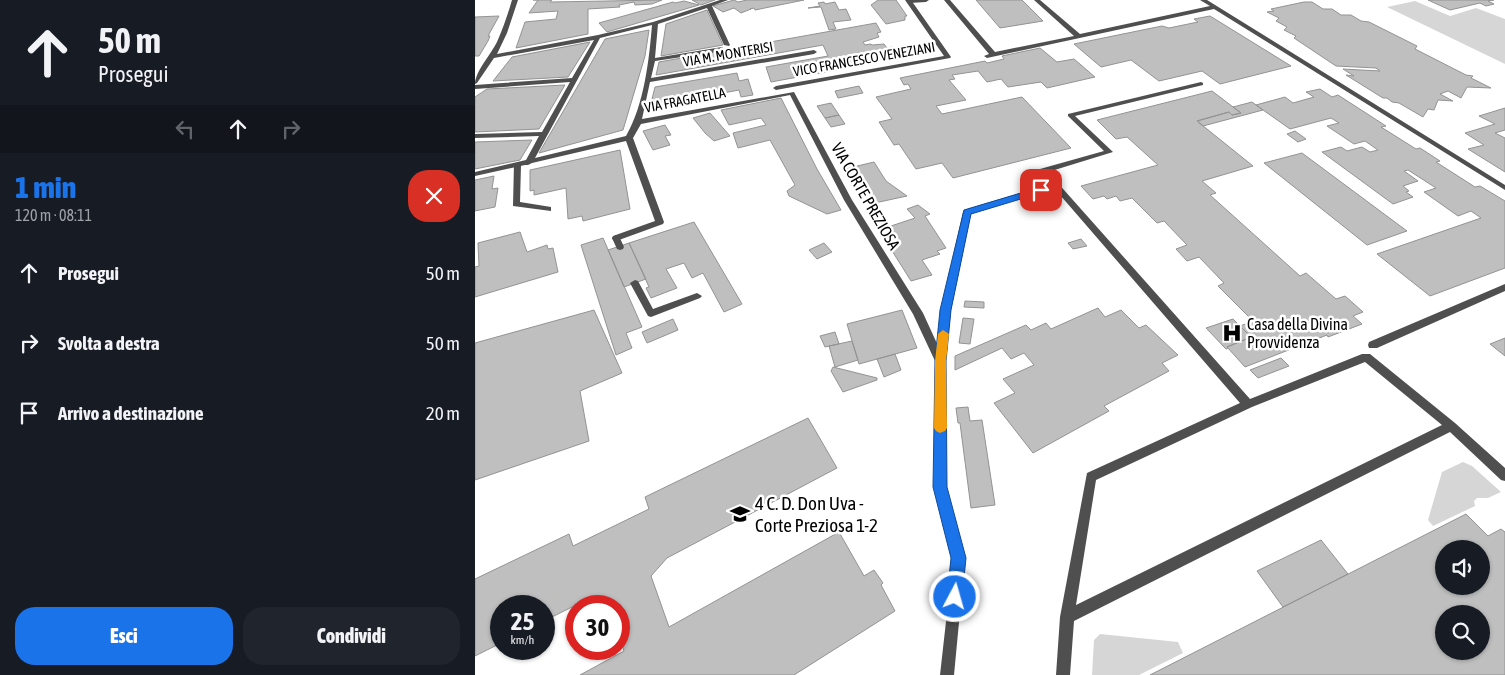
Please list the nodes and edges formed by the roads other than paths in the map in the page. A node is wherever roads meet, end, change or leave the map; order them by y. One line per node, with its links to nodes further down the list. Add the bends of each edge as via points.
1 (515, 0): 14 (street, via 507,29)
2 (725, 0): 8 (street)
3 (926, 0): 7 (street)
4 (947, 0): 11 (street, via 990,55)
5 (1037, 0): 11 (street)
6 (1203, 0): 9 (street)
7 (909, 1): 21 (street, VICO FRANCESCO VENEZIANI, via 948,57)
8 (709, 5): 10 (street); 15 (street, via 725,47)
9 (1215, 7): 11 (street); 31 (street)
10 (655, 23): 12 (street); 15 (street)
11 (1077, 35)
12 (598, 37): 14 (street); 16 (street)
13 (814, 52): 17 (street, VIA M. MONTERISI)
14 (493, 56): 18 (street)
15 (652, 60): 17 (street)
16 (573, 80): 20 (street); 24 (street)
17 (647, 81): 23 (street)
18 (475, 82)
19 (1201, 84): 30 (street, via 1070,115 1109,152 1043,171)
20 (475, 87)
21 (776, 88)
22 (791, 93): 23 (street, VIA FRAGATELLA); 38 (street, VIA CORTE PREZIOSA, via 848,200 918,313)
23 (638, 122): 26 (street, VIA FRAGATELLA)
24 (544, 134): 25 (street); 27 (street)
25 (475, 136)
26 (629, 138): 27 (street); 33 (street, via 660,222 616,238)
27 (528, 163): 28 (street)
28 (517, 165): 29 (street); 32 (street, via 517,204)
29 (475, 174)
30 (1055, 186): 38 (street, via 967,212 946,310); 39 (street)
31 (1505, 188)
32 (549, 209)
33 (620, 246)
34 (635, 283): 36 (street, via 651,314)
35 (1505, 287): 37 (street)
36 (697, 296)
37 (1373, 344)
38 (940, 361): 43 (street, via 940,487 959,558)
39 (1248, 404): 40 (street, via 1365,357); 42 (street, via 1091,477)
40 (1451, 426): 41 (street); 42 (street)
41 (1505, 476)
42 (1067, 617): 44 (street)
43 (947, 675)
44 (1063, 675)

